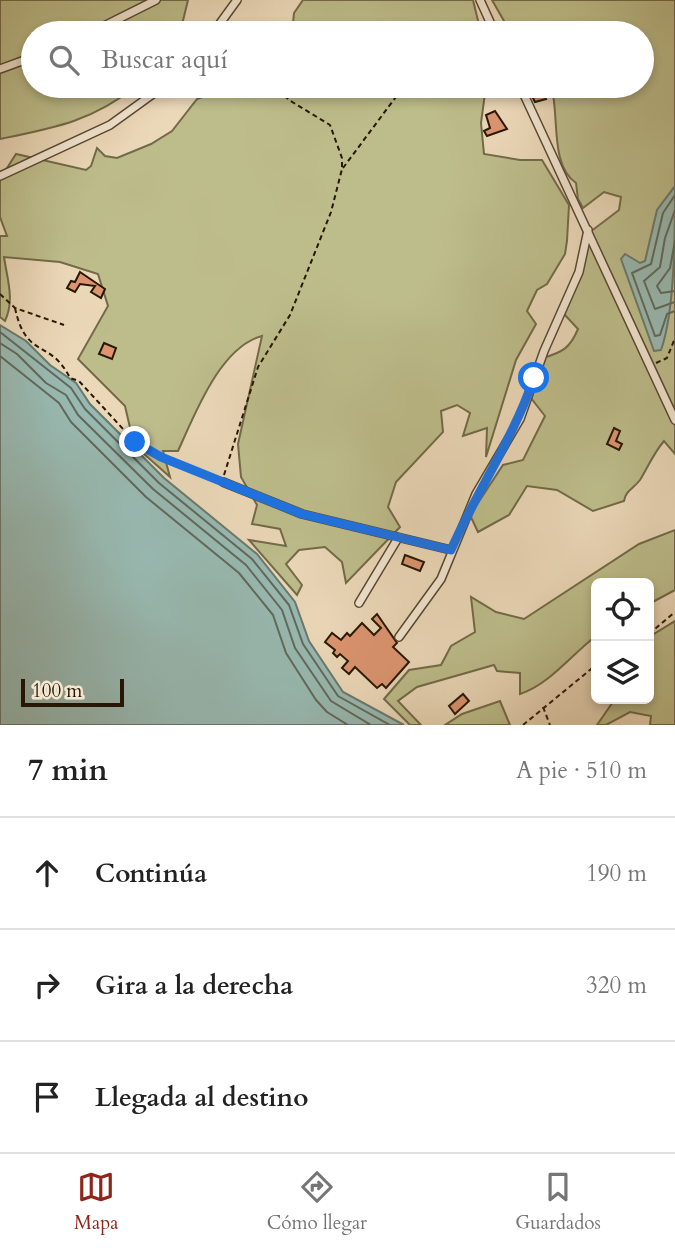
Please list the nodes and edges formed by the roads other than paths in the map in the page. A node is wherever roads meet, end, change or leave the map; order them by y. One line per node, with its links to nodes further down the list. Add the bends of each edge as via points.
1 (156, 0): 4 (street)
2 (237, 0): 5 (street)
3 (480, 0): 6 (street)
4 (114, 21)
5 (222, 21)
6 (490, 21)
7 (21, 61): 8 (street)
8 (0, 69)
9 (147, 98): 11 (street, via 110,125)
10 (526, 98): 12 (street)
11 (0, 176)
12 (588, 230): 13 (street); 16 (street, via 579,272 520,419 476,495)
13 (675, 420)
14 (223, 482): 15 (street, via 302,514)
15 (398, 538): 16 (street); 17 (street)
16 (451, 550): 18 (street, via 433,594)
17 (359, 603)
18 (399, 637)

